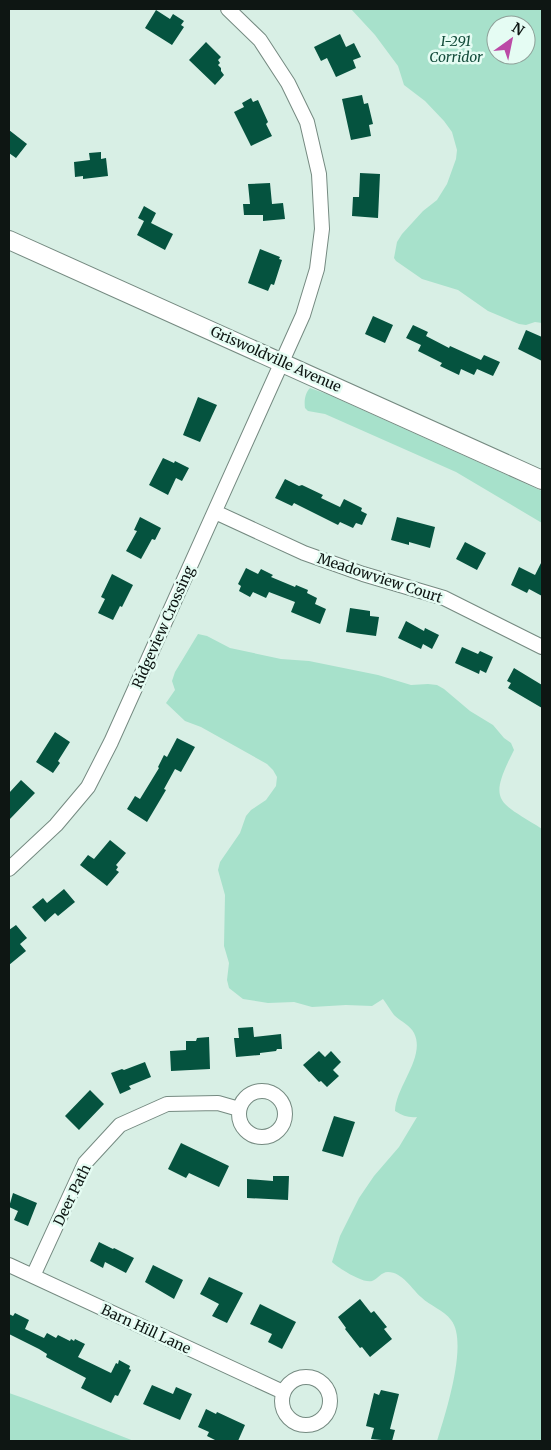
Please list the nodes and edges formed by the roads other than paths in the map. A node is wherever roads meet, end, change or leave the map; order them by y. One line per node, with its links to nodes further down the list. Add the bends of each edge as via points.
1 (228, 9): 3 (street, Ridgeview Crossing, via 260,40 288,83 307,122 319,174 322,229 317,269 302,315)
2 (9, 240): 3 (street, Griswoldville Avenue)
3 (281, 361): 4 (street, Griswoldville Avenue); 5 (street, Ridgeview Crossing)
4 (542, 480)
5 (215, 512): 6 (street, Meadowview Court, via 304,553 444,598); 7 (street, Ridgeview Crossing, via 88,787 56,825)
6 (542, 647)
7 (9, 869)
8 (239, 1109): 10 (street, Deer Path, via 218,1103 167,1104 120,1125 85,1163)
9 (9, 1266): 10 (street, Barn Hill Lane)
10 (33, 1276): 11 (street, Barn Hill Lane)
11 (284, 1392)

